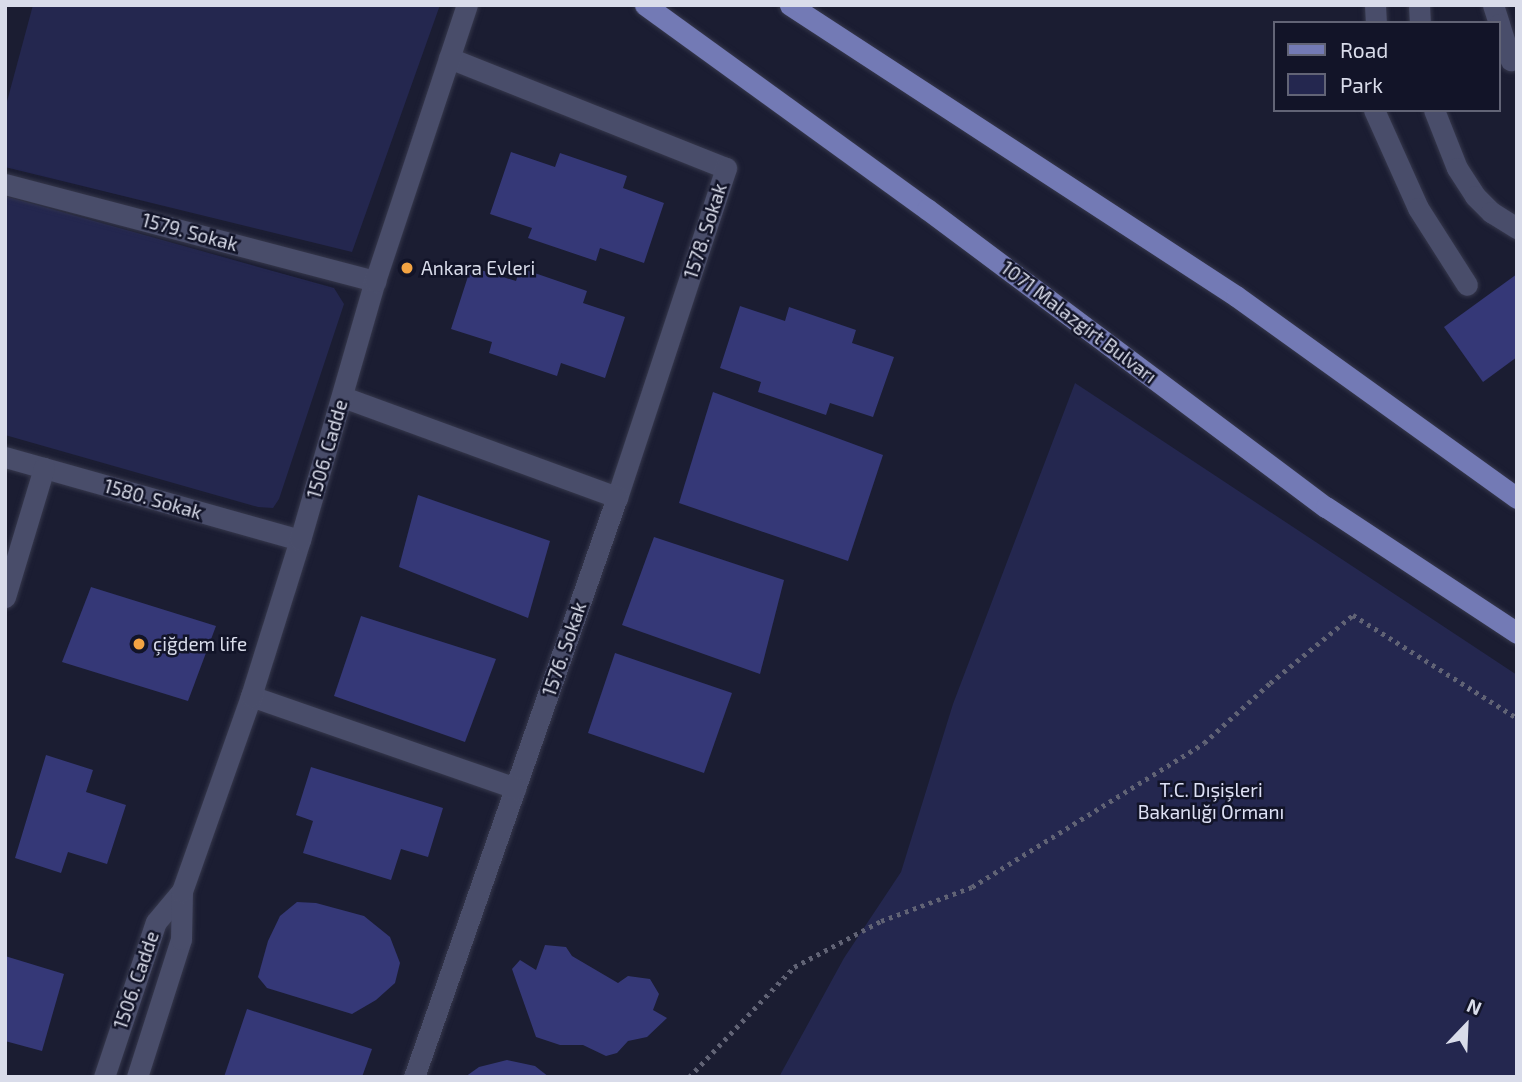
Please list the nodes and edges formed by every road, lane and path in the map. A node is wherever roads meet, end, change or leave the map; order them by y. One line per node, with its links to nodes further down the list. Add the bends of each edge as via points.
1 (467, 5): 6 (street, 1506. Cadde)
2 (645, 5): 20 (main road, 1071 Malazgirt Bulvarı, via 1326,507)
3 (790, 5): 17 (main road, via 1236,296)
4 (1501, 27): 5 (street)
5 (1514, 55)
6 (449, 58): 11 (street, 1506. Cadde); 16 (street, 1578. Sokak, via 726,168)
7 (1375, 112): 12 (street, via 1418,208)
8 (1435, 112): 10 (street, via 1457,168 1475,196)
9 (5, 184): 11 (street, 1579. Sokak)
10 (1517, 228)
11 (375, 281): 13 (street, 1506. Cadde)
12 (1467, 285)
13 (343, 397): 16 (street); 18 (street, 1506. Cadde)
14 (5, 457): 15 (street, 1580. Sokak)
15 (44, 468): 18 (street, 1580. Sokak); 19 (street)
16 (617, 497): 23 (street, 1576. Sokak)
17 (1517, 498)
18 (300, 540): 21 (street, 1506. Cadde)
19 (5, 597)
20 (1517, 633)
21 (251, 696): 23 (street); 24 (street, 1506. Cadde)
22 (1517, 718): 28 (path, via 1353,615 1204,743 972,887 881,921 794,967)
23 (515, 788): 27 (street, 1576. Sokak)
24 (182, 891): 25 (street, 1506. Cadde, via 156,922); 26 (street, 1506. Cadde, via 181,939)
25 (104, 1077)
26 (137, 1077)
27 (414, 1077)
28 (689, 1077)

